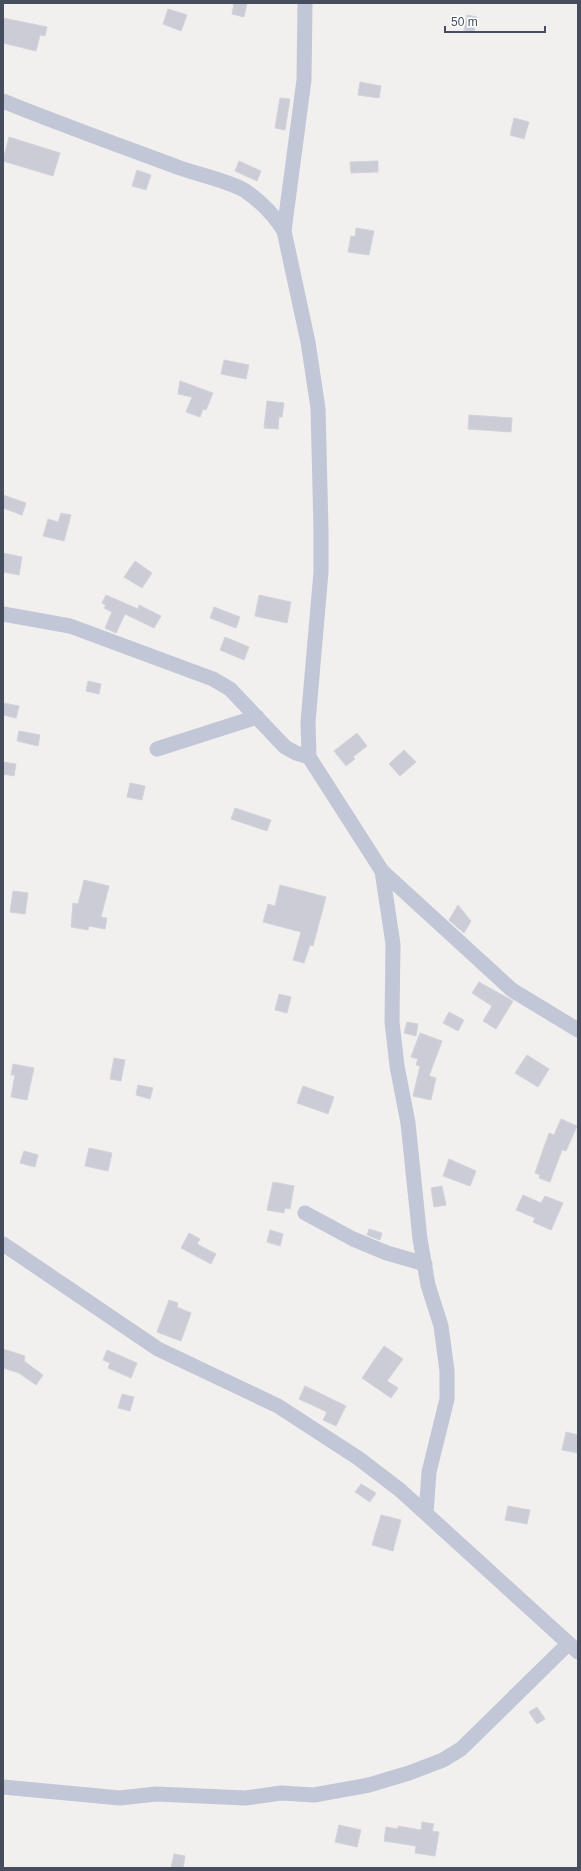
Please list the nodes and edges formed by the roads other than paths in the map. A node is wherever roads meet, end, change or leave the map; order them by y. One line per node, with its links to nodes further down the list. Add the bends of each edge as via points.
1 (305, 3): 3 (street, via 304,80)
2 (3, 102): 3 (street, via 63,126 232,185 254,198 279,222)
3 (284, 231): 7 (street, via 308,342 318,408 321,572 308,722)
4 (3, 614): 5 (street, via 70,626 213,679 230,689)
5 (257, 717): 6 (street); 7 (street, via 285,747)
6 (157, 749)
7 (309, 757): 8 (street)
8 (382, 871): 9 (street, via 512,990); 12 (street, via 393,944 392,1022 408,1123)
9 (578, 1030)
10 (305, 1213): 12 (street, via 353,1239)
11 (3, 1244): 13 (street, via 158,1349 278,1406 358,1458)
12 (424, 1264): 13 (street, via 441,1326 447,1371 447,1399 429,1472)
13 (426, 1513): 14 (street)
14 (573, 1648): 15 (street, via 461,1749 443,1760 368,1785 314,1795 281,1793 246,1798 180,1794 120,1798)
15 (3, 1787)

